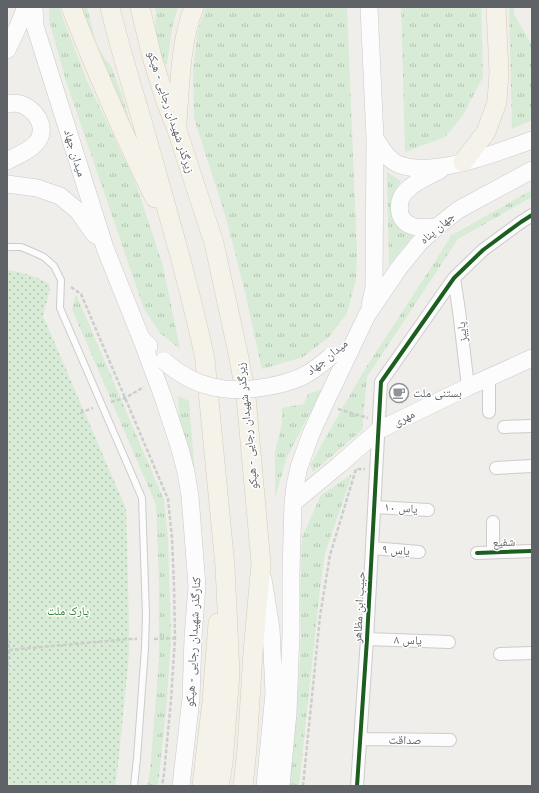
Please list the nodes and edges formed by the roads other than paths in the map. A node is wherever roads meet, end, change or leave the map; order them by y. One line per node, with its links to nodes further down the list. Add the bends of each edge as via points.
1 (26, 7): 9 (main road)
2 (34, 7): 23 (main road, میدان جهاد, via 35,26)
3 (71, 7): 21 (main road, via 144,177)
4 (110, 7): 21 (main road)
5 (140, 7): 11 (main road, زیرگذر شهیدان رجایی - هپکو, via 152,57)
6 (194, 7): 11 (main road, via 185,41)
7 (369, 7): 12 (main road, میدان جهاد)
8 (496, 7): 15 (main road, via 499,72 497,102 486,132)
9 (7, 50)
10 (7, 104): 14 (main road, via 14,103 32,111 42,128 35,145)
11 (176, 127): 45 (main road, زیرگذر شهیدان رجایی - هپکو, via 214,243 239,358 246,397)
12 (375, 138): 16 (main road, via 387,156 400,165 408,168); 25 (main road, میدان جهاد, via 374,287)
13 (532, 140): 15 (main road)
14 (7, 161)
15 (463, 162): 16 (main road)
16 (445, 167): 20 (main road, via 413,184 405,191 399,206 402,218 410,226)
17 (532, 170): 20 (main road, جهان پناه, via 458,210)
18 (7, 184): 23 (main road, via 38,188 60,196 78,211)
19 (532, 215): 24 (street, حبیب ابن مظاهر, via 483,250)
20 (437, 227): 25 (main road, جهان پناه, via 420,242 399,268)
21 (174, 232): 46 (main road, via 205,359)
22 (7, 247): 53 (lane, via 21,247 34,252 54,266 61,280 60,308 142,498 146,615)
23 (104, 248): 26 (main road, میدان جهاد)
24 (454, 278): 29 (street, پاییز); 31 (street, حبیب ابن مظاهر, via 381,382)
25 (367, 316): 26 (main road, میدان جهاد, bridge, via 355,333 331,356 302,377 280,385 238,391 203,385 190,379 174,370); 36 (main road, via 311,434 295,486)
26 (141, 338): 54 (main road, کنارگذر شهیدان رجایی - هپکو, via 180,449 190,496 198,586 191,698)
27 (532, 358): 28 (main road, مهری)
28 (489, 378): 29 (main road, مهری); 30 (street)
29 (468, 387): 31 (main road, مهری)
30 (489, 412)
31 (379, 426): 36 (main road, مهری, via 339,465); 37 (street, حبیب ابن مظاهر)
32 (532, 426): 33 (street)
33 (504, 427)
34 (532, 466): 35 (street)
35 (496, 468)
36 (293, 503): 59 (main road, via 288,713)
37 (374, 507): 38 (street, یاس ۱۰); 40 (street, حبیب ابن مظاهر)
38 (428, 510)
39 (494, 522): 43 (street)
40 (372, 548): 42 (street, یاس ۹); 47 (street, حبیب ابن مظاهر)
41 (532, 551): 43 (street, شفیع)
42 (419, 552)
43 (493, 552): 44 (street, شفیع)
44 (477, 553)
45 (260, 563): 57 (main road, زیرگذر شهیدان رجایی - هپکو); 58 (main road, via 271,628 274,693)
46 (225, 566): 55 (main road); 56 (main road, via 230,674)
47 (367, 639): 48 (street, یاس ۸); 51 (street, حبیب ابن مظاهر)
48 (448, 642)
49 (532, 653): 50 (street)
50 (500, 654)
51 (360, 739): 52 (street, صداقت); 60 (street, حبیب ابن مظاهر)
52 (450, 740)
53 (134, 786)
54 (181, 786)
55 (202, 786)
56 (219, 786)
57 (243, 786)
58 (265, 786)
59 (280, 786)
60 (357, 786)

